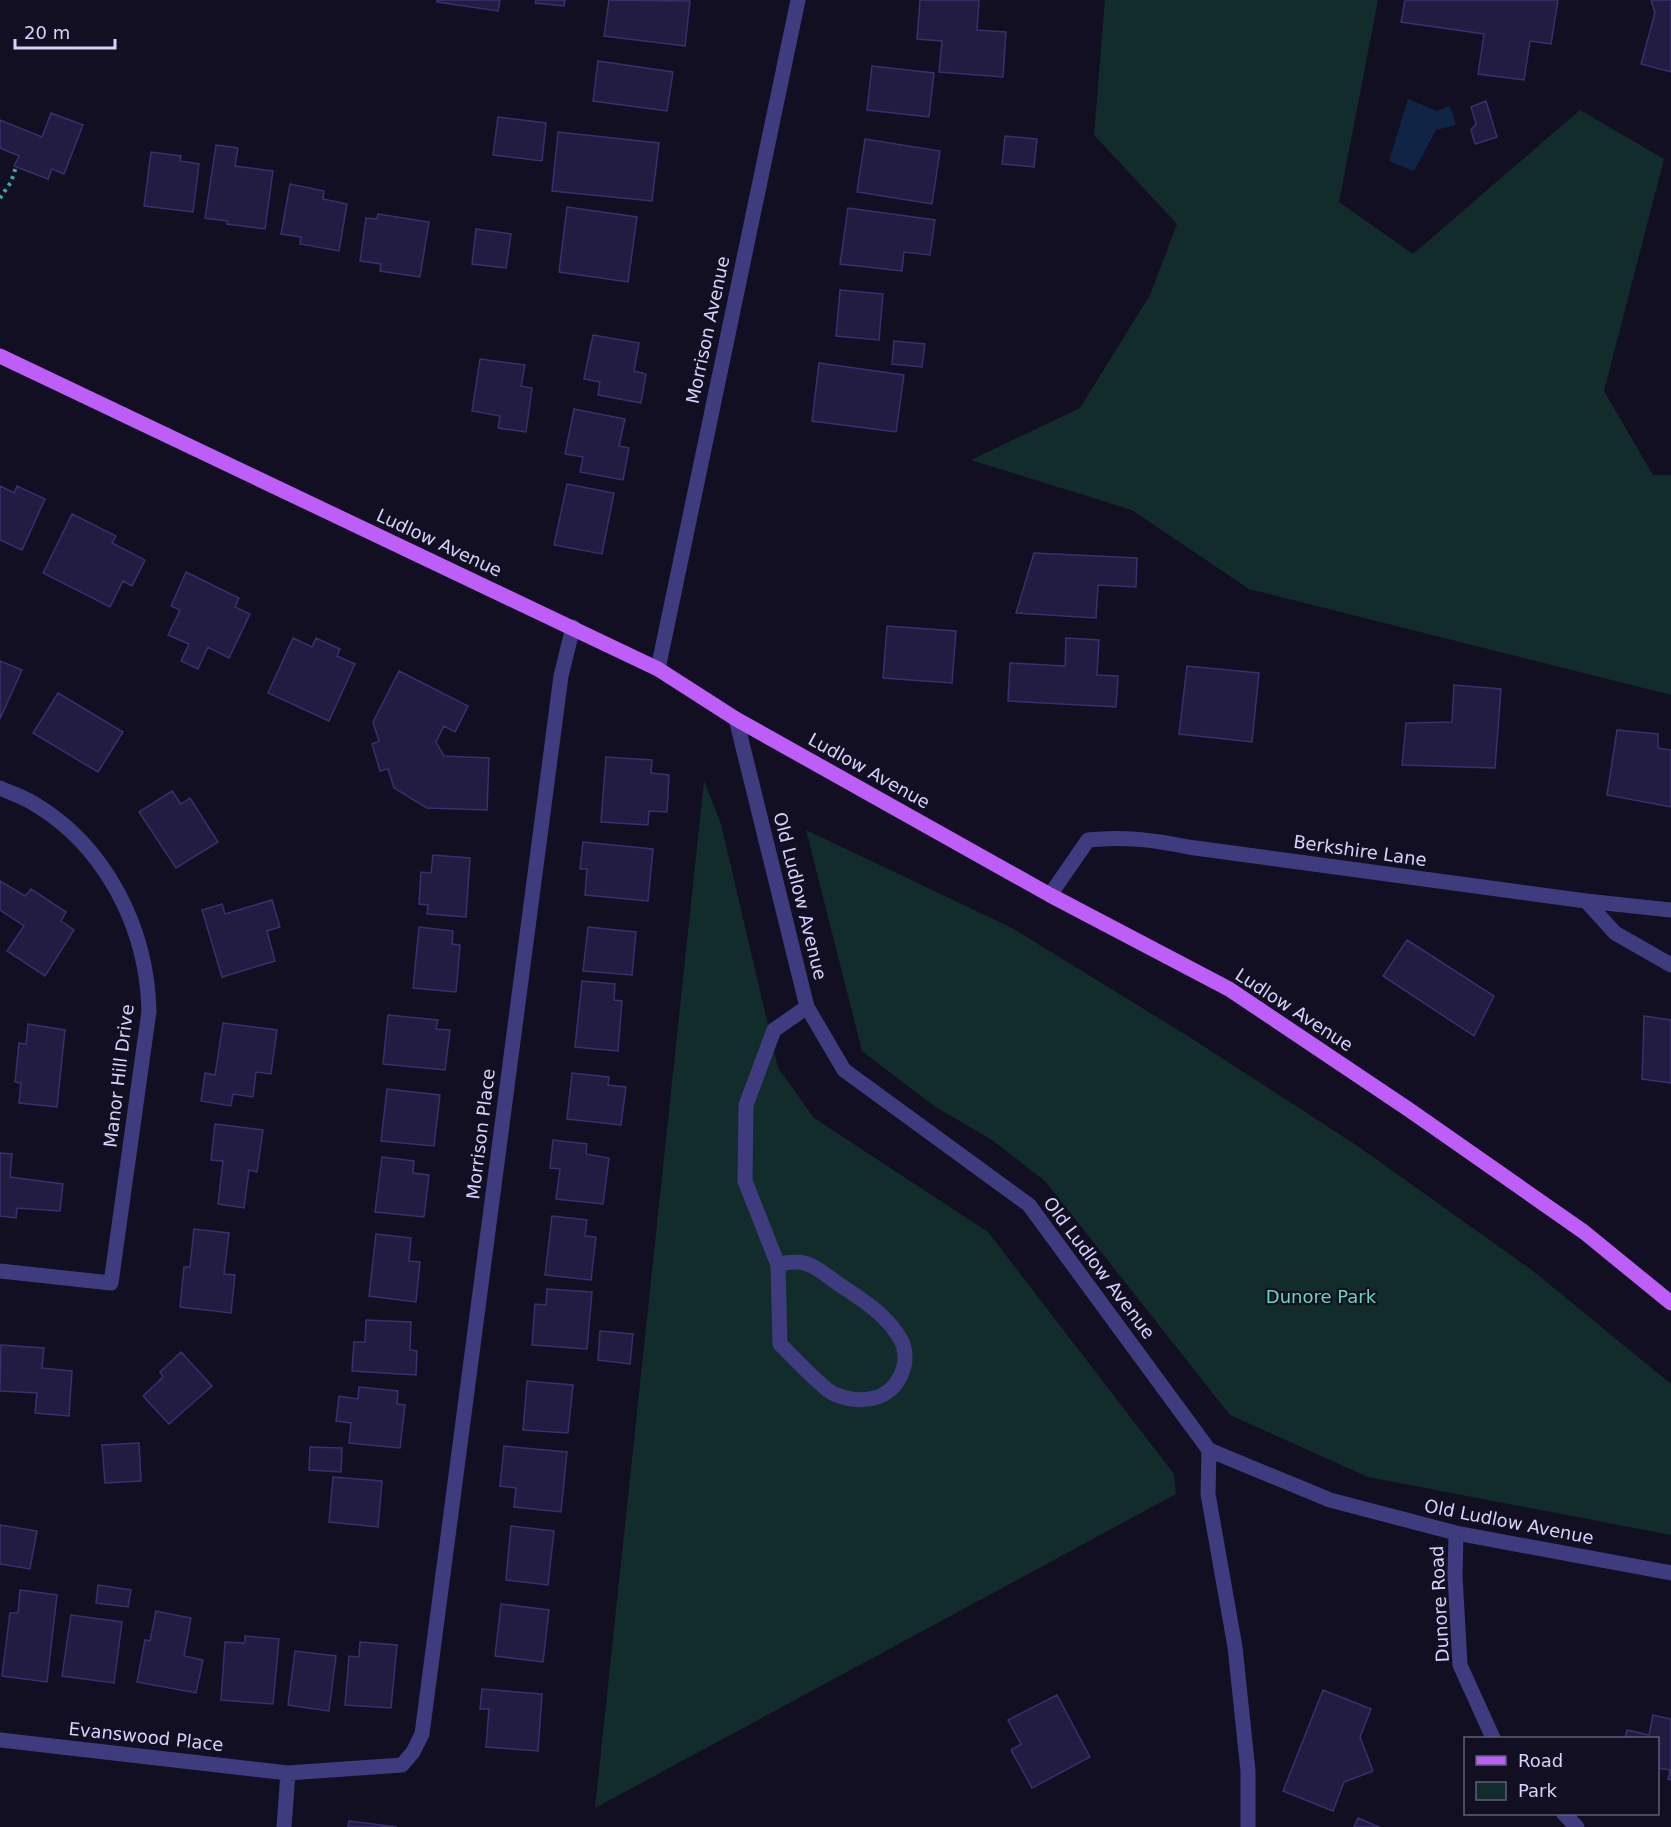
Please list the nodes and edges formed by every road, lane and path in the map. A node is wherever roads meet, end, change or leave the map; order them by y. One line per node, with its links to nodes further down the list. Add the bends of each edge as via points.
1 (798, 0): 6 (street, Morrison Avenue)
2 (16, 167): 3 (path)
3 (0, 198)
4 (0, 356): 5 (main road, Ludlow Avenue)
5 (573, 627): 6 (main road, Ludlow Avenue); 20 (street, Morrison Place, via 561,676)
6 (658, 669): 7 (main road, Ludlow Avenue)
7 (736, 718): 9 (main road, Ludlow Avenue); 13 (street, Old Ludlow Avenue)
8 (0, 788): 15 (street, Manor Hill Drive, via 33,803 71,831 102,866 126,906 142,950 149,996 111,1283)
9 (1050, 895): 10 (street, Berkshire Lane, via 1088,840 1113,837); 16 (main road, Ludlow Avenue, via 1229,989 1584,1232)
10 (1586, 901): 11 (street, Berkshire Lane); 12 (street, via 1615,933)
11 (1671, 910)
12 (1671, 964)
13 (807, 1007): 14 (street, via 774,1030 746,1105 745,1181); 17 (street, Old Ludlow Avenue, via 844,1070 1029,1205)
14 (778, 1265): 14 (street, via 780,1344 832,1393 855,1400 882,1396 893,1389 906,1361 902,1342 889,1322 808,1263 792,1261)
15 (0, 1271)
16 (1671, 1303)
17 (1209, 1450): 18 (street, Old Ludlow Avenue, via 1330,1500); 26 (street, via 1208,1494 1235,1647 1248,1771)
18 (1456, 1533): 19 (street, Old Ludlow Avenue); 21 (street, Dunore Road, via 1460,1665)
19 (1671, 1573)
20 (433, 1647): 23 (street, Evanswood Place, via 422,1734 402,1766)
21 (1493, 1737)
22 (0, 1740): 23 (street, Evanswood Place)
23 (288, 1773): 25 (street)
24 (1565, 1815): 27 (street)
25 (284, 1827)
26 (1248, 1827)
27 (1577, 1827)

